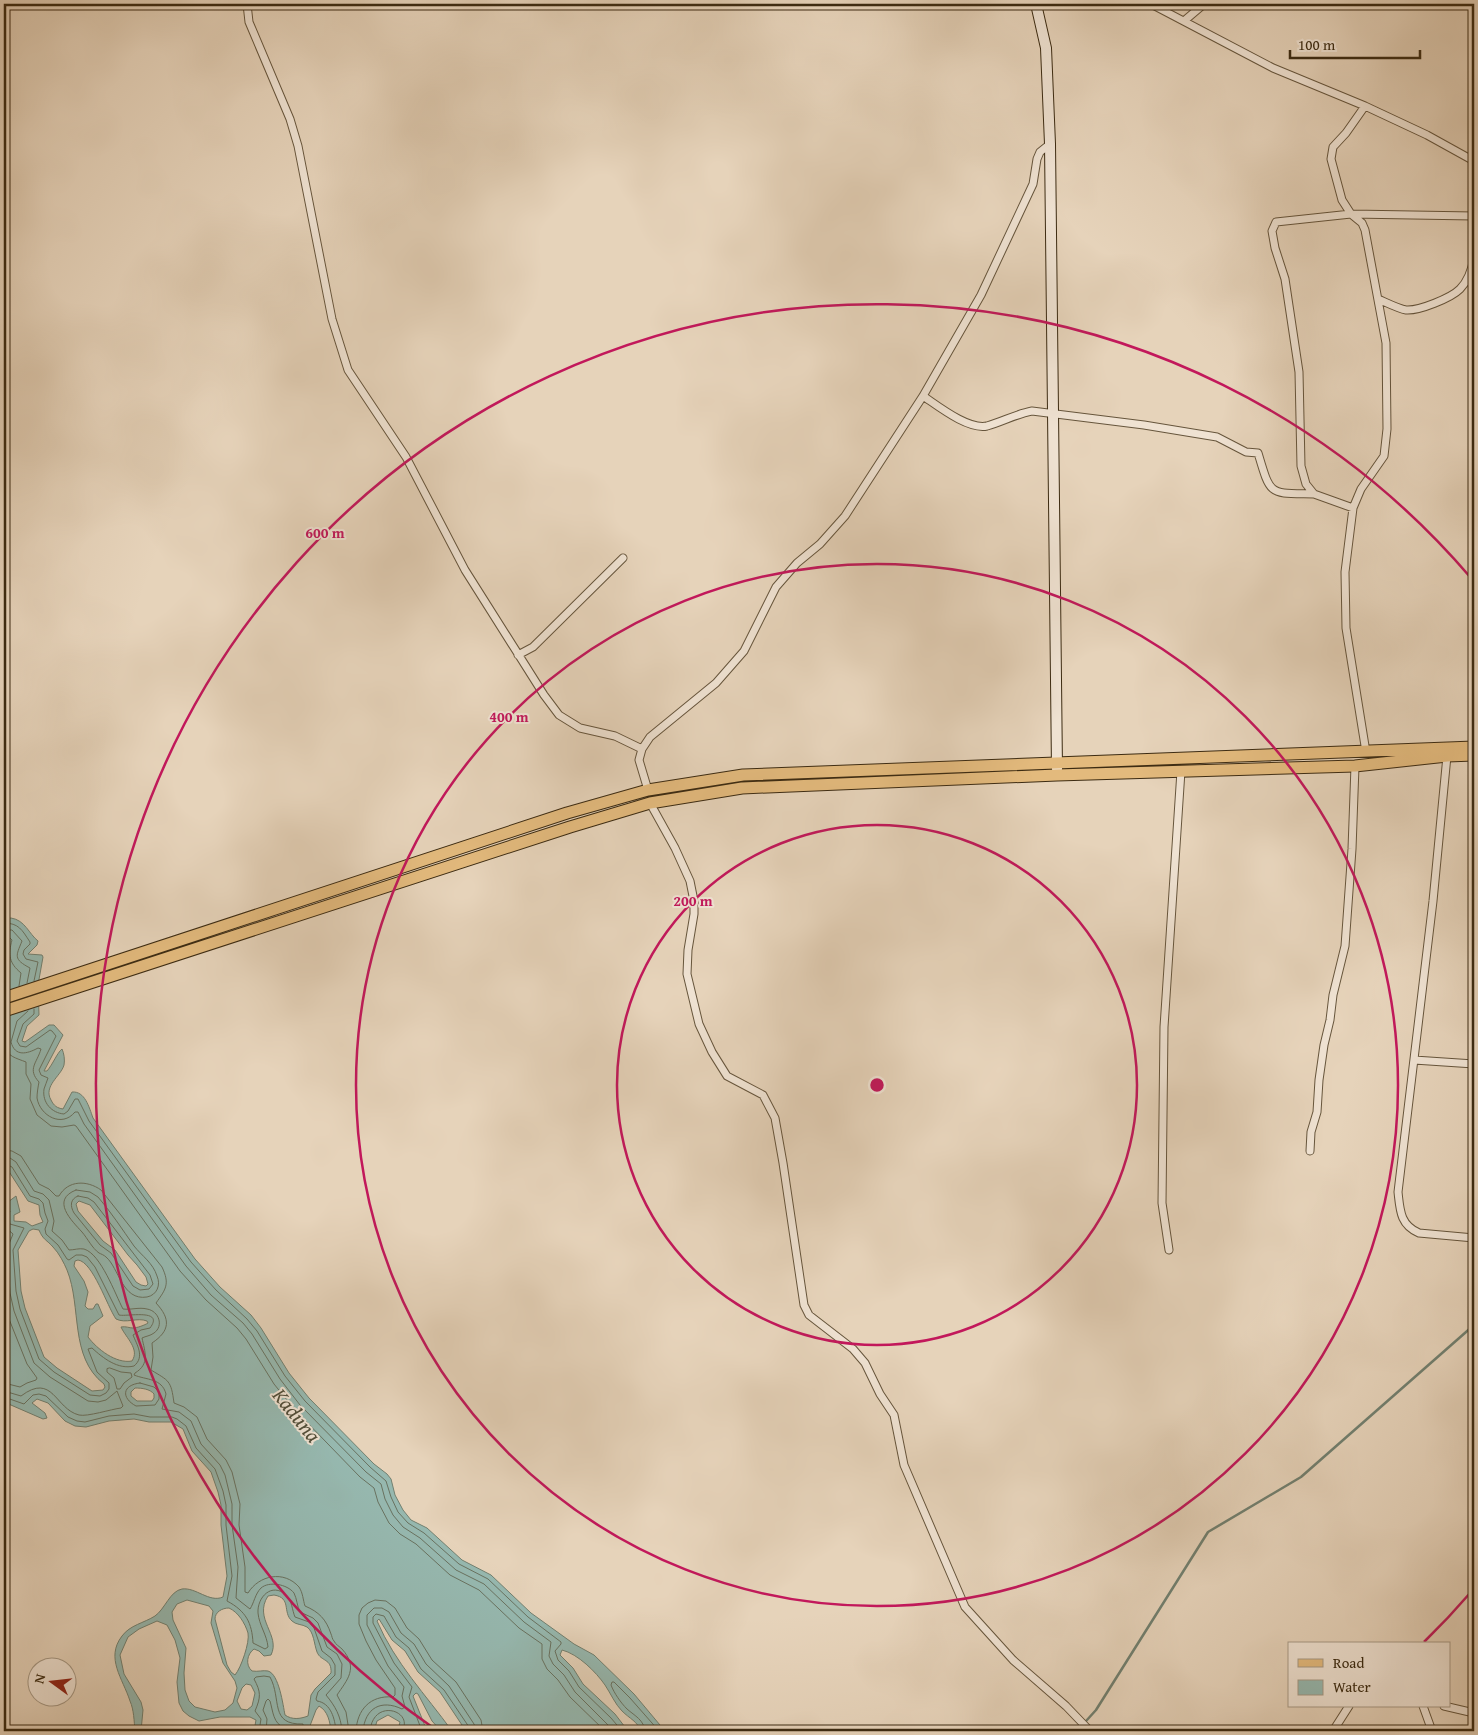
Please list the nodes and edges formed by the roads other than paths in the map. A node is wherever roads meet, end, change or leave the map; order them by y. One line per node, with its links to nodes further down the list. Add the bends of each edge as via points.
1 (247, 4): 19 (street, via 248,22 290,119 298,146 332,319 348,370 406,457 465,570)
2 (1036, 4): 7 (main road, via 1046,48)
3 (1151, 4): 5 (street)
4 (1204, 4): 5 (street)
5 (1184, 21): 6 (street, via 1273,68)
6 (1365, 106): 8 (street); 9 (street, via 1333,147 1331,159 1342,200)
7 (1050, 144): 14 (street, via 1040,152 1033,184 981,295); 15 (main road)
8 (1474, 161)
9 (1351, 214): 10 (street); 13 (street, via 1365,230); 16 (street, via 1276,222 1272,231 1285,279 1299,372 1301,466 1306,484)
10 (1474, 216)
11 (1474, 258): 12 (street)
12 (1472, 273): 13 (street, via 1459,290 1413,310 1403,310)
13 (1378, 299): 17 (street, via 1386,344 1386,445 1384,456)
14 (923, 396): 15 (street, via 976,426 1032,411); 21 (street, via 845,516 776,587 744,651 716,683 650,737)
15 (1054, 413): 16 (street, via 1217,437 1246,452 1258,453 1266,482 1273,490 1282,494); 26 (main road)
16 (1314, 494): 17 (street)
17 (1352, 508): 22 (street, via 1345,572 1346,628)
18 (624, 558): 19 (street, via 533,647)
19 (518, 655): 21 (street, via 559,715 580,728 615,736)
20 (1474, 747): 22 (main road)
21 (642, 749): 28 (street, via 639,760)
22 (1366, 752): 26 (main road)
23 (1474, 755): 24 (main road)
24 (1447, 756): 25 (main road); 32 (street)
25 (1355, 766): 27 (main road); 34 (street, via 1345,946 1318,1080 1317,1112)
26 (1057, 769): 27 (main road); 28 (main road, via 743,775); 29 (main road, via 742,788)
27 (1182, 771): 36 (street, via 1164,1027 1162,1203)
28 (648, 790): 30 (main road, via 567,813)
29 (650, 803): 31 (main road); 41 (street, via 690,881 694,914 687,974 699,1024 727,1076 763,1095 775,1118 804,1305 810,1315 853,1349 865,1363 894,1415 904,1465 965,1607 1014,1660)
30 (4, 998)
31 (4, 1011)
32 (1414, 1060): 33 (street); 35 (street, via 1398,1192 1403,1220 1410,1230 1419,1233)
33 (1474, 1064)
34 (1310, 1151)
35 (1474, 1238)
36 (1168, 1250)
37 (1450, 1707): 40 (street)
38 (1348, 1708): 42 (street)
39 (1424, 1708): 43 (street)
40 (1474, 1713)
41 (1090, 1731)
42 (1333, 1731)
43 (1432, 1731)

